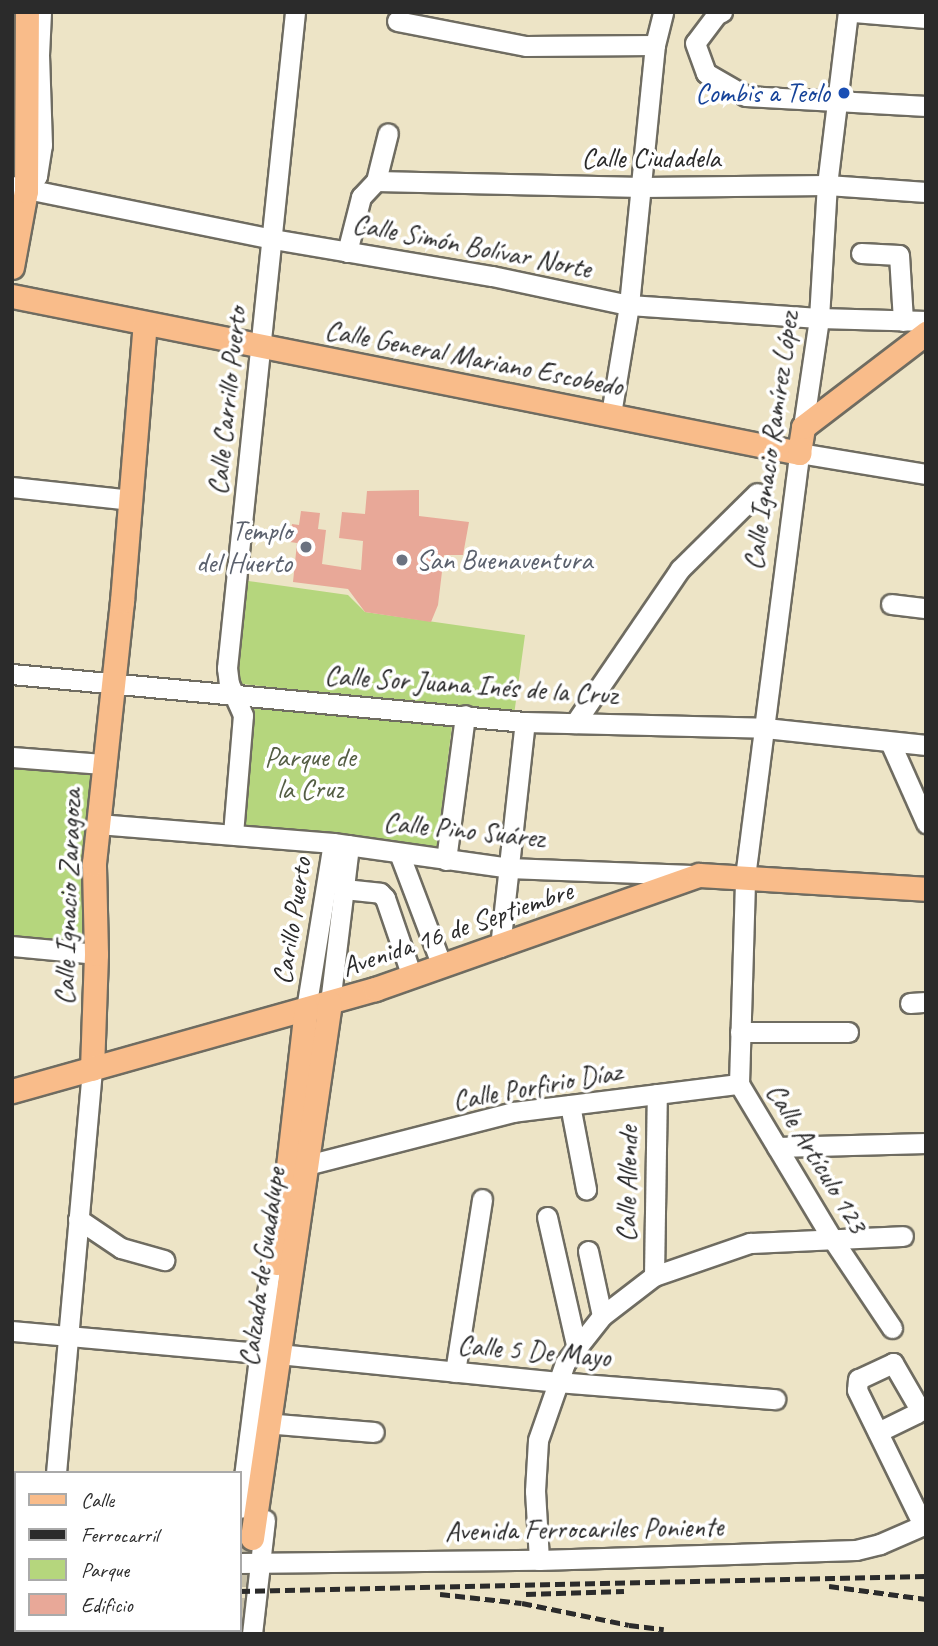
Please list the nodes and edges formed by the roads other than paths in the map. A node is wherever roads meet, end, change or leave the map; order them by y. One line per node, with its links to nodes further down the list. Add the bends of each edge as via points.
1 (27, 12): 17 (main road, via 29,86)
2 (41, 12): 17 (street, via 43,145 37,176)
3 (295, 12): 19 (street, Calle Carrillo Puerto)
4 (663, 12): 10 (street)
5 (722, 12): 11 (street, via 695,43 706,73 746,96)
6 (848, 12): 11 (street, Calle Ignacio Ramírez López)
7 (854, 12): 8 (street)
8 (926, 18)
9 (397, 21): 10 (street, via 526,46)
10 (655, 45): 16 (street)
11 (839, 101): 12 (street); 15 (street, Calle Ignacio Ramírez López)
12 (926, 106)
13 (388, 134): 14 (street)
14 (376, 181): 16 (street, Calle Ciudadela); 20 (street, via 361,197)
15 (828, 185): 16 (street, Calle Ciudadela); 18 (street, Calle Ciudadela); 25 (street, Calle Ignacio Ramírez López)
16 (642, 187): 24 (street)
17 (19, 189): 19 (street, Calle Simón Bolívar Norte); 22 (main road)
18 (926, 192)
19 (274, 239): 20 (street, Calle Simón Bolívar Norte); 30 (street, Calle Carrillo Puerto)
20 (347, 251): 24 (street, Calle Simón Bolívar Norte)
21 (862, 254): 26 (street, via 899,256)
22 (12, 267)
23 (12, 296): 28 (main road, Calle General Mariano Escobedo)
24 (629, 305): 25 (street, Calle Simón Bolívar Norte); 31 (street)
25 (819, 318): 26 (street, Calle Simón Bolívar Norte); 32 (street, Calle Ignacio Ramírez López)
26 (903, 321): 27 (street, Calle Simón Bolívar Norte)
27 (926, 321)
28 (145, 324): 30 (main road, Calle General Mariano Escobedo); 37 (main road, Calle Ignacio Zaragoza)
29 (926, 333): 32 (main road)
30 (261, 347): 31 (main road, Calle General Mariano Escobedo); 42 (street, Calle Carrillo Puerto, via 227,668)
31 (611, 414): 33 (main road, Calle General Mariano Escobedo)
32 (803, 427): 33 (main road, Calle Ignacio Ramírez López)
33 (799, 453): 34 (street, Calle General Mariano Escobedo); 46 (street, Calle Ignacio Ramírez López)
34 (926, 474)
35 (12, 487): 37 (street)
36 (757, 493): 45 (street, via 680,569)
37 (131, 500): 41 (main road, Calle Ignacio Zaragoza)
38 (891, 604): 39 (street)
39 (926, 608)
40 (12, 674): 41 (street, Calle Sor Juana Inés de la Cruz)
41 (114, 682): 42 (street, Calle Sor Juana Inés de la Cruz); 50 (main road, Calle Ignacio Zaragoza)
42 (237, 697): 43 (street, Calle Sor Juana Inés de la Cruz); 53 (street, Calle Carrillo Puerto, via 243,715)
43 (465, 715): 44 (street, Calle Sor Juana Inés de la Cruz); 56 (street)
44 (525, 722): 45 (street, Calle Sor Juana Inés de la Cruz); 57 (street)
45 (575, 723): 46 (street, Calle Sor Juana Inés de la Cruz)
46 (765, 728): 47 (street, Calle Sor Juana Inés de la Cruz); 59 (street, Calle Ignacio Ramírez López)
47 (890, 742): 48 (street, Calle Sor Juana Inés de la Cruz); 51 (street)
48 (926, 745)
49 (12, 757): 50 (street)
50 (103, 764): 52 (main road, Calle Ignacio Zaragoza)
51 (926, 823)
52 (97, 824): 53 (street, Calle Pino Suárez); 64 (main road, Calle Ignacio Zaragoza)
53 (233, 834): 54 (street, Calle Pino Suárez)
54 (341, 844): 55 (street, Calle Pino Suárez); 60 (street, Carillo Puerto); 68 (street, Carillo Puerto)
55 (398, 853): 56 (street, Calle Pino Suárez); 65 (street)
56 (446, 860): 57 (street, Calle Pino Suárez)
57 (511, 868): 58 (street, Calle Pino Suárez); 63 (street)
58 (699, 875): 59 (main road, Avenida 16 de Septiembre); 63 (main road, Avenida 16 de Septiembre)
59 (745, 877): 61 (main road, Avenida 16 de Septiembre); 69 (street, Calle Artículo 123)
60 (344, 889): 66 (street, via 380,893 385,898); 67 (street, Carillo Puerto)
61 (926, 889)
62 (12, 946): 64 (street)
63 (500, 947): 65 (main road, Avenida 16 de Septiembre)
64 (96, 954): 71 (main road, Calle Ignacio Zaragoza)
65 (442, 967): 66 (main road, Avenida 16 de Septiembre)
66 (412, 977): 67 (main road, Avenida 16 de Septiembre)
67 (330, 1003): 68 (main road, Avenida 16 de Septiembre); 78 (main road, Calzada de Guadalupe)
68 (306, 1009): 71 (main road, Avenida 16 de Septiembre); 83 (main road, Calzada de Guadalupe)
69 (740, 1032): 70 (street); 72 (street, Calle Artículo 123)
70 (848, 1032)
71 (92, 1069): 73 (main road, Avenida 16 de Septiembre); 82 (street, Calle Ignacio Zaragoza)
72 (739, 1084): 74 (street, Calle Porfirio Díaz); 77 (street, Calle Artículo 123)
73 (12, 1091)
74 (657, 1094): 75 (street, Calle Porfirio Díaz); 88 (street, Calle Allende)
75 (570, 1105): 78 (street, Calle Porfirio Díaz, via 513,1112); 79 (street)
76 (926, 1143): 77 (street)
77 (777, 1147): 85 (street, Calle Artículo 123)
78 (307, 1165): 83 (main road, Calzada de Guadalupe)
79 (586, 1189)
80 (482, 1199): 96 (street)
81 (547, 1217): 93 (street)
82 (78, 1219): 87 (street, via 121,1248); 92 (street, Calle Ignacio Zaragoza)
83 (291, 1219): 94 (street, via 275,1235); 95 (street, via 304,1243); 105 (main road, Calzada de Guadalupe)
84 (903, 1236): 85 (street)
85 (831, 1237): 88 (street, via 750,1243); 90 (street, Calle Artículo 123)
86 (588, 1251): 89 (street)
87 (164, 1260)
88 (653, 1276): 89 (street)
89 (602, 1316): 93 (street)
90 (892, 1328)
91 (12, 1331): 92 (street)
92 (68, 1335): 94 (street); 102 (street, Calle Ignacio Zaragoza)
93 (576, 1345): 97 (street)
94 (258, 1353): 103 (street)
95 (288, 1355): 96 (street, Calle 5 De Mayo); 99 (street)
96 (455, 1372): 97 (street, Calle 5 De Mayo)
97 (557, 1382): 98 (street, Calle 5 De Mayo); 106 (street, via 538,1440)
98 (775, 1399)
99 (277, 1424): 100 (street); 107 (street)
100 (374, 1432)
101 (878, 1432): 104 (street)
102 (56, 1471)
103 (242, 1491)
104 (925, 1525): 106 (street, Avenida Ferrocariles Poniente, via 856,1550)
105 (248, 1538)
106 (539, 1560): 107 (street, Avenida Ferrocariles Poniente)
107 (249, 1563): 110 (street)
108 (36, 1632): 109 (street)
109 (165, 1634)
110 (252, 1634)

